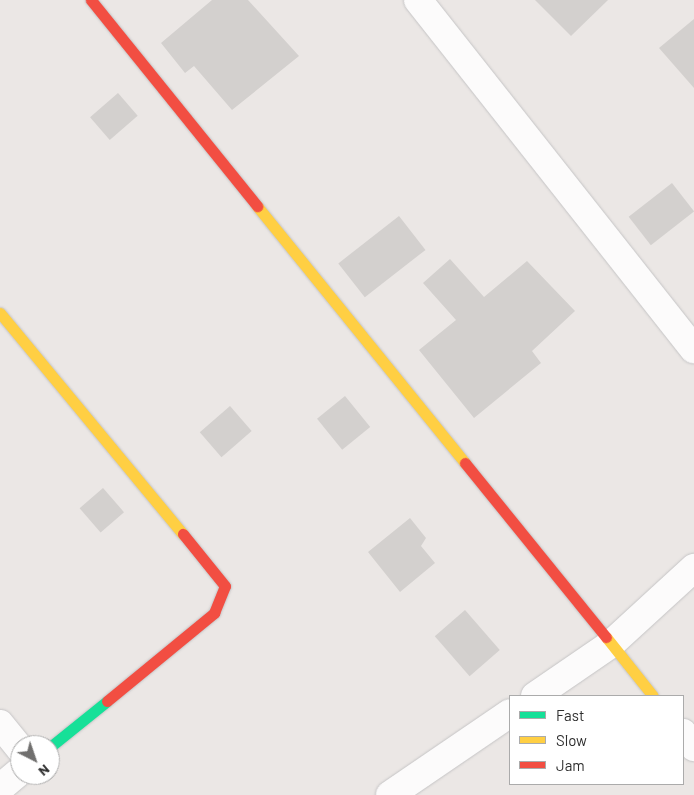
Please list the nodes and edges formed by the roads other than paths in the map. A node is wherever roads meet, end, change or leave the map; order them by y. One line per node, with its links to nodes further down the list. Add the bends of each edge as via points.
1 (91, 0): 6 (street)
2 (418, 0): 4 (street)
3 (0, 313): 13 (street, via 225,586 214,613)
4 (694, 349)
5 (694, 568): 6 (street)
6 (611, 644): 7 (street); 8 (street)
7 (536, 695)
8 (652, 695)
9 (509, 714): 17 (street)
10 (0, 724): 12 (street)
11 (684, 734): 14 (street)
12 (10, 736)
13 (60, 739)
14 (694, 747)
15 (10, 780): 16 (street)
16 (0, 788)
17 (390, 795)

